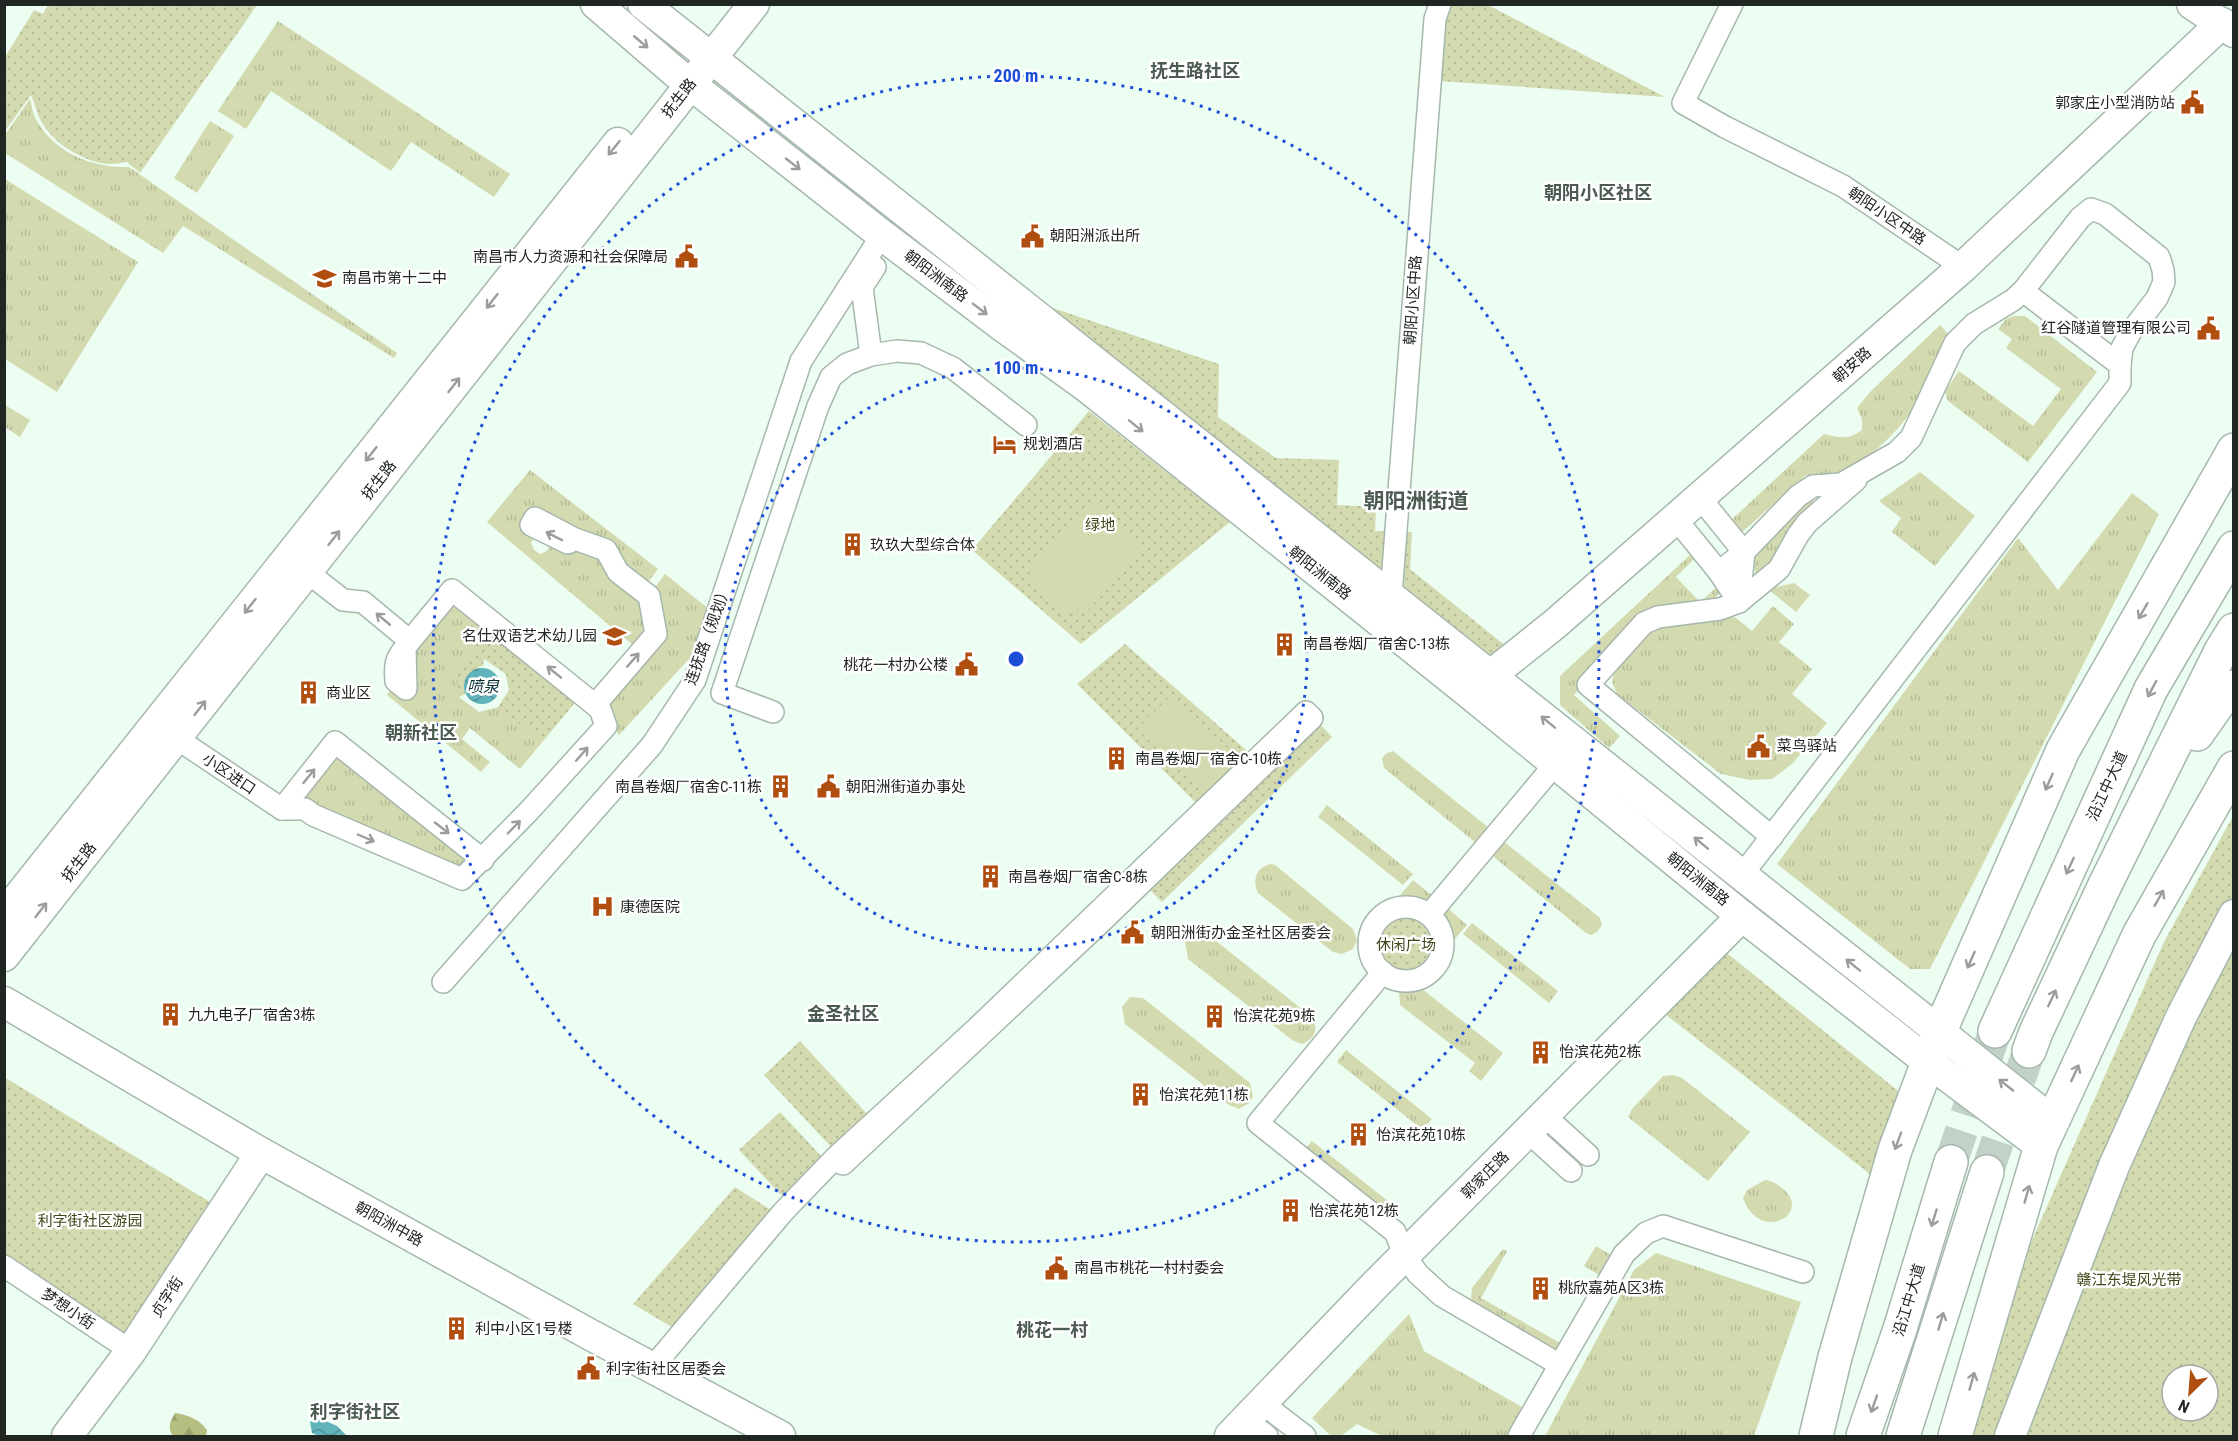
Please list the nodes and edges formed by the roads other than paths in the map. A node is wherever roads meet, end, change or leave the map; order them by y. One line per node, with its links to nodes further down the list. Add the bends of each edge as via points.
1 (596, 4): 10 (main road, 朝阳洲南路, one-way to 10)
2 (643, 4): 9 (main road, 朝阳洲南路)
3 (729, 4): 9 (main road, 抚生路)
4 (754, 4): 9 (main road, 抚生路)
5 (1440, 4): 28 (street, 朝阳小区中路, via 1435,19 1423,157)
6 (1732, 4): 12 (street, 朝阳小区中路, via 1683,102 1843,186)
7 (2192, 4): 8 (main road)
8 (2228, 28): 12 (main road, 朝安路)
9 (703, 52): 10 (main road, 抚生路); 28 (main road, 朝阳洲南路)
10 (683, 78): 11 (main road, 朝阳洲南路, one-way to 11); 25 (main road, 抚生路, one-way to 10); 43 (main road, 抚生路, one-way to 43)
11 (887, 238): 14 (street, via 862,287); 31 (main road, 朝阳洲南路, one-way to 31); 49 (street, 连抚路（规划）, via 801,361 695,680 652,745)
12 (1963, 267): 20 (main road, 朝安路)
13 (2023, 291): 15 (street); 15 (street, via 2080,219 2091,209 2104,214 2159,257 2164,282 2122,348); 18 (street, via 1974,324 1954,343 1911,438 1898,452)
14 (871, 355): 16 (street, via 921,353 953,368); 34 (street, via 847,364 831,376 722,693)
15 (2120, 365): 40 (street, via 2120,383)
16 (1026, 425)
17 (2234, 450): 27 (highway)
18 (1870, 468): 24 (street, via 1841,484 1813,486 1798,496); 29 (street, via 1808,523 1779,569)
19 (2234, 490): 27 (highway)
20 (1700, 498): 21 (main road, 朝安路); 24 (street)
21 (1676, 519): 26 (street); 31 (main road, 朝安路, via 1556,624)
22 (575, 539): 33 (street, one-way to 22, via 656,634 649,596 618,572 606,550)
23 (2234, 548): 51 (highway, 沿江中大道, one-way to 51, via 2151,689)
24 (1744, 552): 26 (street); 29 (street)
25 (307, 572): 33 (street, one-way to 25, via 452,590 408,644 363,602 343,600); 35 (main road, 抚生路, one-way to 25)
26 (1719, 572): 29 (street)
27 (2162, 577): 52 (highway, one-way to 52, via 2063,750)
28 (1391, 596): 31 (main road, 朝阳洲南路)
29 (1739, 602): 40 (street, via 1644,622 1588,685)
30 (2234, 630): 39 (highway)
31 (1480, 684): 36 (main road, 朝阳洲南路); 42 (main road, 朝阳洲南路, one-way to 31)
32 (2234, 687): 39 (highway, via 2218,704)
33 (595, 705): 41 (street, one-way to 33, via 606,726)
34 (773, 712)
35 (176, 738): 38 (street, 小区进口); 47 (main road, 抚生路, one-way to 35)
36 (1556, 763): 44 (street); 46 (main road, 朝阳洲南路)
37 (2234, 768): 55 (highway, one-way to 37, via 2139,935)
38 (282, 809): 41 (street, one-way to 41, via 309,812 462,879); 41 (street, one-way to 41, via 335,742)
39 (2135, 824): 53 (highway, one-way to 39)
40 (1772, 837): 42 (street)
41 (483, 860)
42 (1742, 876): 52 (main road, 朝阳洲南路, one-way to 42)
43 (4, 915)
44 (1428, 915): 48 (street, via 1418,909 1394,910 1375,925 1369,948); 48 (street, via 1442,935 1443,947 1434,969 1413,981 1401,981)
45 (2234, 915): 78 (main road, via 2181,1017 2114,1166)
46 (1742, 916): 52 (main road, 朝阳洲南路); 54 (main road, 郭家庄路)
47 (4, 956)
48 (1383, 972): 62 (street, via 1258,1123 1395,1232)
49 (443, 981)
50 (4, 1002): 56 (main road, 朝阳洲中路)
51 (1995, 1032)
52 (1933, 1047): 55 (main road, 朝阳洲南路); 74 (highway, one-way to 74, via 1895,1150)
53 (2029, 1051)
54 (1536, 1124): 57 (street); 60 (street); 62 (main road, 郭家庄路)
55 (2047, 1134): 77 (highway, one-way to 55)
56 (261, 1153): 65 (main road, 贞字街); 67 (main road, 朝阳洲中路)
57 (1588, 1155)
58 (835, 1158): 58 (street, via 843,1164 1312,718 1306,712); 67 (street, via 783,1212)
59 (1951, 1162): 75 (highway, 沿江中大道, one-way to 75)
60 (1572, 1171)
61 (1987, 1173): 76 (highway, one-way to 61)
62 (1405, 1256): 66 (street, via 1442,1296); 68 (main road, 郭家庄路)
63 (4, 1266): 65 (street, 梦想小街)
64 (1803, 1272): 66 (street, via 1663,1226 1646,1233 1624,1254)
65 (132, 1351): 70 (main road, 贞字街)
66 (1560, 1365): 73 (street)
67 (652, 1368): 69 (main road, 朝阳洲中路)
68 (1251, 1424): 72 (street)
69 (741, 1428): 71 (main road, 朝阳洲中路)
70 (67, 1437)
71 (780, 1437)
72 (1305, 1437)
73 (1519, 1437)
74 (1816, 1437)
75 (1863, 1437)
76 (1903, 1437)
77 (1955, 1437)
78 (2010, 1437)

